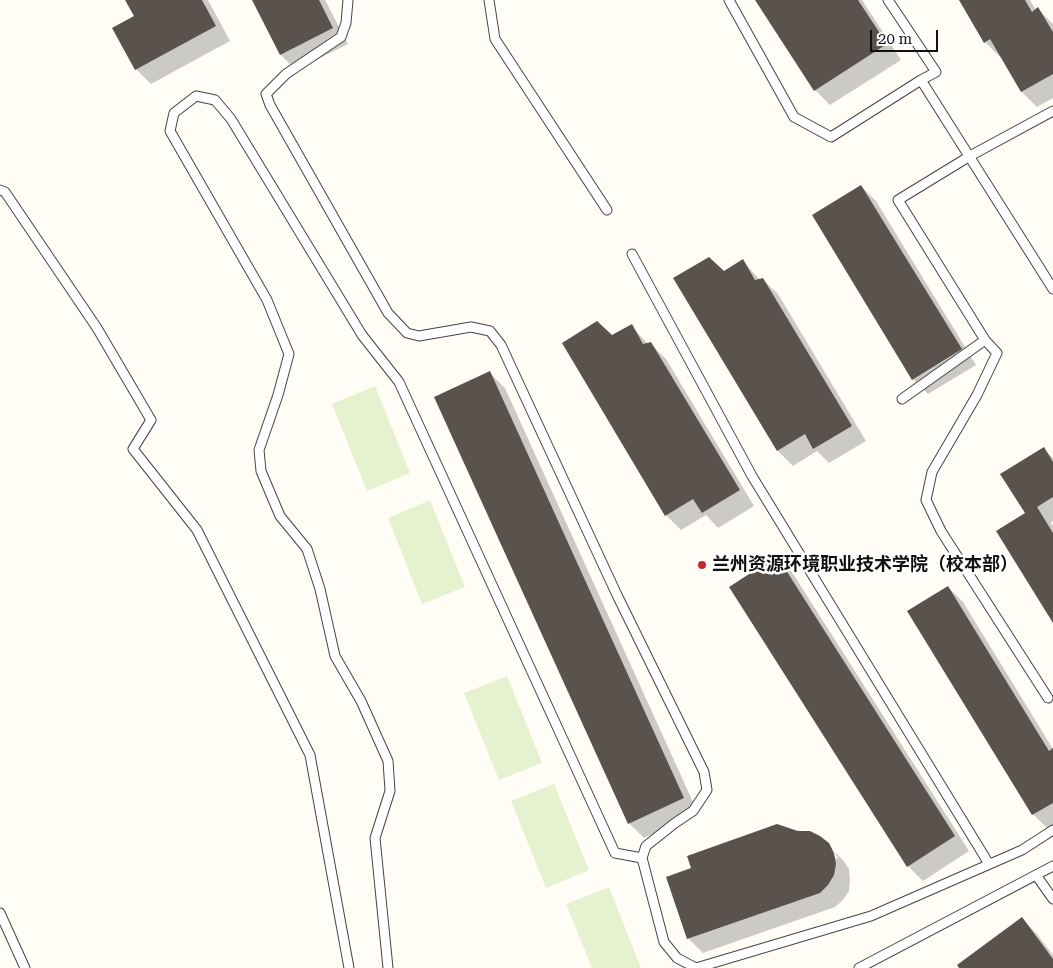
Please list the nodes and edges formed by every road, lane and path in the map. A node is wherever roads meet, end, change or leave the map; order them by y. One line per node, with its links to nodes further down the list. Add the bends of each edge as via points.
1 (348, 0): 16 (lane, via 341,37 286,74 266,94 388,313 407,333 419,336 471,327 490,332 501,344 617,596 704,772 707,790 693,811 646,846)
2 (489, 0): 9 (lane, via 495,39)
3 (729, 0): 5 (lane, via 794,117 831,137)
4 (888, 0): 5 (lane, via 936,72)
5 (921, 80): 7 (lane)
6 (1053, 111): 7 (lane)
7 (970, 156): 11 (lane); 12 (lane, via 898,200)
8 (0, 190): 23 (lane, via 5,192 97,328 150,420 133,449 197,530 310,756)
9 (607, 210)
10 (632, 254): 17 (lane, via 752,476)
11 (1053, 289)
12 (985, 340): 13 (lane); 14 (lane, via 997,353 977,395 932,472 926,500 942,531)
13 (902, 399)
14 (1048, 698)
15 (1053, 830): 17 (lane, via 1022,850)
16 (642, 858): 24 (lane, via 615,853 399,382 362,335 231,119 215,100 196,96 174,113 170,131 267,300 289,354 259,450 261,471 280,516 308,549 335,656 361,701 388,761 390,791 375,838); 25 (lane, via 664,942 677,958)
17 (989, 864): 25 (lane, via 871,916)
18 (1053, 866): 19 (lane)
19 (1036, 875): 20 (lane); 26 (lane)
20 (1053, 898)
21 (0, 913): 22 (lane)
22 (25, 968)
23 (349, 968)
24 (388, 968)
25 (696, 968)
26 (859, 968)

